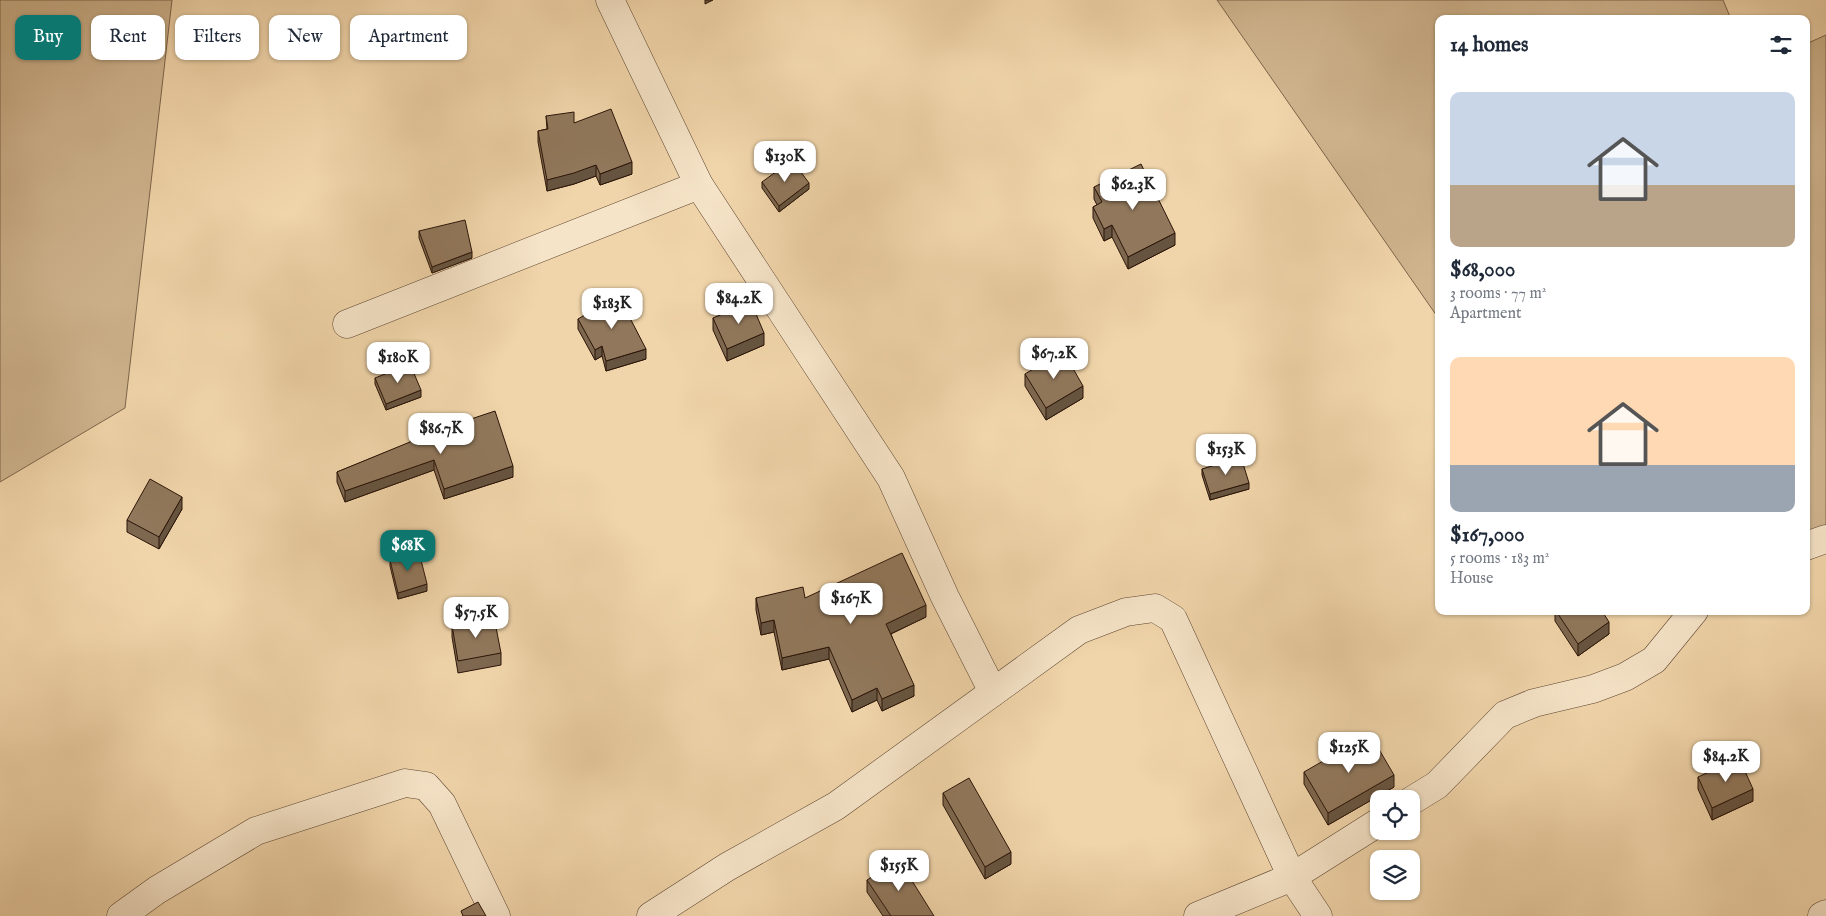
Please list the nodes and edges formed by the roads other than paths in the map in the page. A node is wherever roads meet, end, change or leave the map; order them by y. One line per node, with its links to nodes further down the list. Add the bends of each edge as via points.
1 (610, 0): 2 (street)
2 (699, 185): 3 (street); 7 (street, via 891,478)
3 (347, 324)
4 (1826, 539): 5 (street)
5 (1810, 545)
6 (1691, 615): 8 (street, via 1654,660 1625,677 1593,689 1534,703 1505,715 1437,785)
7 (993, 692): 10 (street, via 1079,630 1126,612 1155,608 1173,619); 14 (street, via 836,806)
8 (1420, 795)
9 (1370, 828): 10 (street)
10 (1292, 877): 15 (street); 16 (street)
11 (1826, 914): 17 (street)
12 (120, 916): 13 (street, via 156,890 256,831 405,783 426,786 442,804)
13 (496, 916)
14 (651, 916)
15 (1198, 916)
16 (1318, 916)
17 (1822, 916)

